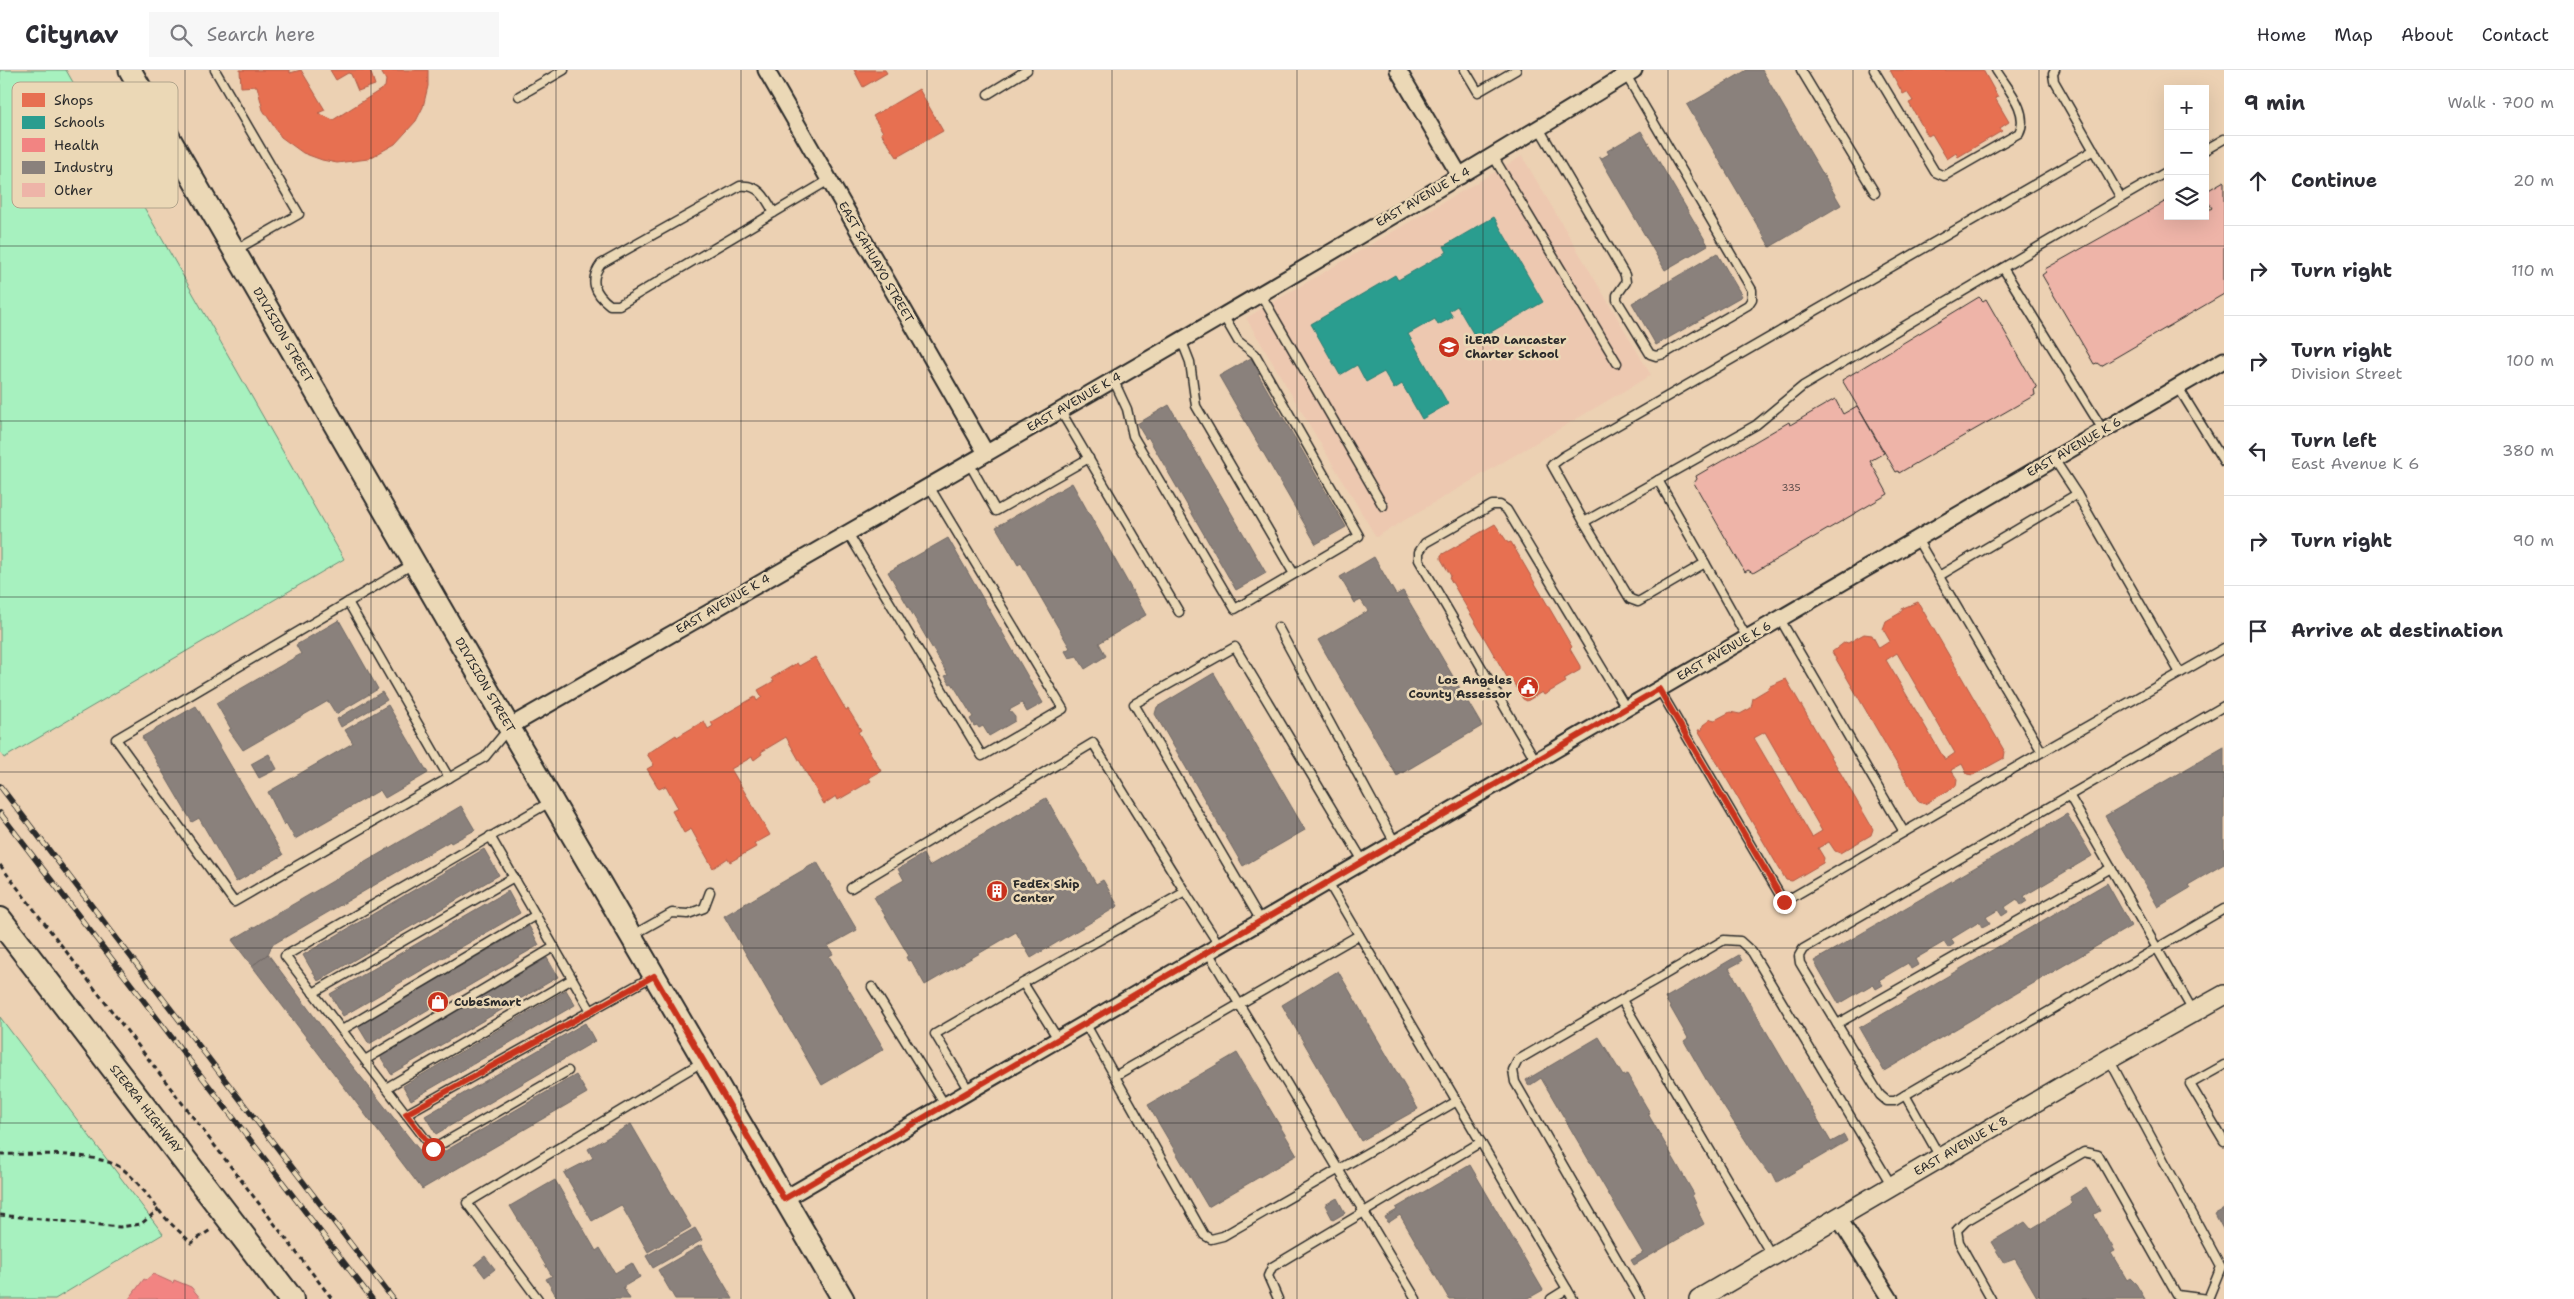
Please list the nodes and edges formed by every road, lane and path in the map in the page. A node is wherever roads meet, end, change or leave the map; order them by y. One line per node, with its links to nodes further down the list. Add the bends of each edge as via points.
1 (130, 70): 14 (main road, DIVISION STREET)
2 (216, 70): 29 (lane, via 299,214)
3 (564, 70): 16 (lane)
4 (766, 70): 25 (street, EAST SAHUAYO STREET)
5 (1027, 70): 15 (lane)
6 (1398, 70): 24 (street)
7 (1465, 70): 8 (lane, via 1478,92)
8 (1516, 70)
9 (1801, 70): 26 (lane)
10 (1874, 70): 11 (lane, via 1935,172 1944,176 2019,133 2023,125 2023,115)
11 (1996, 70)
12 (2055, 70): 20 (lane, via 2054,81)
13 (1630, 73): 17 (street, EAST AVENUE K 4); 17 (lane, via 1752,290 1748,305 1664,354 1650,354 1617,300 1626,282 1625,275)
14 (137, 82)
15 (988, 94)
16 (519, 96)
17 (1539, 128): 22 (street, EAST AVENUE K 4)
18 (2224, 139): 19 (lane)
19 (2209, 148)
20 (2094, 150): 27 (lane); 49 (lane, via 1564,456 1552,465)
21 (178, 153): 29 (main road, DIVISION STREET)
22 (1493, 156): 24 (street, EAST AVENUE K 4); 35 (lane)
23 (2164, 173): 27 (lane)
24 (1460, 176): 31 (street, EAST AVENUE K 4)
25 (829, 180): 28 (lane); 40 (street, EAST SAHUAYO STREET)
26 (1875, 193)
27 (2121, 198): 30 (lane)
28 (774, 213): 28 (lane, via 618,304 610,305 594,287 595,272 601,264 740,186 757,188)
29 (235, 251): 52 (main road, DIVISION STREET)
30 (2003, 268): 39 (lane); 45 (lane, via 1803,386 1756,425)
31 (1260, 293): 32 (street, EAST AVENUE K 4); 48 (lane)
32 (1223, 315): 33 (street, EAST AVENUE K 4); 54 (lane, via 1238,341 1255,354 1359,536)
33 (1181, 339): 36 (street, EAST AVENUE K 4); 54 (lane, via 1190,362 1196,406)
34 (2224, 360): 37 (street, EAST AVENUE K 6)
35 (1617, 363)
36 (1113, 379): 38 (street, EAST AVENUE K 4); 54 (lane, via 1127,409 1133,436 1235,609)
37 (2178, 386): 39 (street, EAST AVENUE K 6); 43 (lane)
38 (1060, 410): 40 (street, EAST AVENUE K 4); 41 (lane)
39 (2104, 430): 42 (street, EAST AVENUE K 6)
40 (986, 453): 44 (street, EAST AVENUE K 4)
41 (1089, 458): 44 (lane, via 996,512); 57 (lane)
42 (2054, 459): 47 (lane); 51 (street, EAST AVENUE K 6)
43 (2224, 462)
44 (969, 463): 46 (street, EAST AVENUE K 4)
45 (1658, 480): 49 (lane); 53 (lane)
46 (929, 486): 50 (street, EAST AVENUE K 4); 50 (lane, via 1063,709 982,756)
47 (2077, 494): 55 (lane); 62 (lane)
48 (1382, 506)
49 (1584, 522): 53 (lane, via 1630,599 1638,602)
50 (848, 532): 66 (street, EAST AVENUE K 4)
51 (1917, 539): 55 (lane); 58 (street, EAST AVENUE K 6)
52 (414, 563): 56 (lane); 66 (main road, DIVISION STREET)
53 (1705, 564): 60 (lane)
54 (1294, 574)
55 (1939, 576): 67 (lane)
56 (348, 602): 69 (lane); 69 (lane, via 116,739 234,902)
57 (1179, 612)
58 (1780, 619): 60 (street, EAST AVENUE K 6); 72 (lane)
59 (1278, 627): 74 (lane)
60 (1747, 638): 63 (street, EAST AVENUE K 6)
61 (2224, 648): 62 (lane)
62 (2180, 673): 67 (lane)
63 (1659, 689): 65 (street, EAST AVENUE K 6); 72 (lane, via 1784,902)
64 (2224, 706): 70 (lane)
65 (1626, 708): 68 (street, EAST AVENUE K 6); 68 (lane, via 1507,510 1492,505 1425,543 1419,552 1419,560)
66 (509, 727): 69 (lane, via 485,756); 71 (main road, DIVISION STREET)
67 (2042, 752): 72 (lane)
68 (1536, 761): 74 (street, EAST AVENUE K 6)
69 (449, 778)
70 (2070, 796): 77 (lane); 103 (lane, via 1803,949 1800,963)
71 (552, 801): 73 (lane); 88 (main road, DIVISION STREET)
72 (1904, 832)
73 (490, 836): 78 (lane); 96 (lane, via 285,956)
74 (1395, 843): 75 (street, EAST AVENUE K 6)
75 (1363, 861): 79 (street, EAST AVENUE K 6); 86 (lane, via 1236,648 1134,704)
76 (0, 865): 133 (path)
77 (2111, 868): 91 (lane); 103 (lane)
78 (514, 877): 84 (lane); 96 (lane)
79 (1328, 882): 86 (street, EAST AVENUE K 6); 87 (lane)
80 (851, 888): 82 (lane, via 1093,743)
81 (710, 892): 88 (lane, via 704,908 688,914 672,913)
82 (1185, 892): 90 (lane); 94 (lane)
83 (2224, 909): 91 (lane)
84 (536, 916): 89 (lane); 104 (lane)
85 (0, 920): 128 (main road, SIERRA HIGHWAY)
86 (1260, 921): 90 (street, EAST AVENUE K 6)
87 (1359, 935): 99 (lane); 115 (lane)
88 (631, 936): 92 (main road, DIVISION STREET)
89 (554, 947): 93 (lane); 107 (lane)
90 (1213, 948): 99 (lane); 102 (street, EAST AVENUE K 6)
91 (2158, 948): 101 (lane); 114 (lane)
92 (654, 976): 100 (lane); 108 (main road, DIVISION STREET)
93 (572, 979): 100 (lane); 112 (lane)
94 (1023, 983): 105 (lane); 113 (lane, via 934,1034)
95 (872, 987): 116 (lane)
96 (314, 993): 104 (lane)
97 (2224, 995): 101 (street, EAST AVENUE K 8)
98 (1622, 1000): 123 (lane, via 1724,940 1740,941 1752,952); 130 (lane); 140 (lane, via 1518,1060 1513,1070 1516,1082)
99 (1240, 1005): 111 (lane); 122 (lane)
100 (591, 1011): 117 (lane)
101 (2194, 1012): 106 (street, EAST AVENUE K 8)
102 (1085, 1023): 105 (street, EAST AVENUE K 6); 111 (lane)
103 (1837, 1024): 114 (lane, via 1880,1096 1887,1101 1895,1101)
104 (342, 1030): 107 (lane)
105 (1058, 1039): 113 (street, EAST AVENUE K 6)
106 (2109, 1059): 121 (street, EAST AVENUE K 8); 144 (lane, via 2221,1266)
107 (365, 1060): 112 (lane)
108 (703, 1061): 124 (main road, DIVISION STREET); 134 (lane, via 467,1203)
109 (2224, 1065): 118 (lane, via 2190,1084)
110 (568, 1072): 117 (lane, via 433,1149)
111 (1115, 1076): 122 (lane, via 1204,1235 1212,1239 1224,1236)
112 (386, 1088): 117 (lane)
113 (969, 1091): 116 (street, EAST AVENUE K 6)
114 (1905, 1096): 121 (lane)
115 (1457, 1101): 119 (lane); 122 (lane)
116 (945, 1104): 124 (street, EAST AVENUE K 6)
117 (406, 1114)
118 (2224, 1141)
119 (1481, 1142): 126 (lane); 131 (lane)
120 (0, 1154): 125 (path, via 81,1157 116,1164)
121 (1941, 1159): 123 (street, EAST AVENUE K 8)
122 (1338, 1169): 126 (lane)
123 (1892, 1186): 129 (street, EAST AVENUE K 8)
124 (784, 1199): 135 (main road, DIVISION STREET)
125 (159, 1209): 127 (path, via 140,1224 120,1227); 128 (path, via 191,1243)
126 (1363, 1211): 136 (lane, via 1272,1267 1268,1276); 137 (lane)
127 (0, 1215)
128 (230, 1217): 132 (main road, SIERRA HIGHWAY)
129 (1838, 1217): 130 (street, EAST AVENUE K 8); 142 (street)
130 (1772, 1256): 141 (street, EAST AVENUE K 8)
131 (1567, 1290): 138 (lane); 139 (lane)
132 (291, 1299)
133 (332, 1299)
134 (538, 1299)
135 (843, 1299)
136 (1278, 1299)
137 (1416, 1299)
138 (1551, 1299)
139 (1573, 1299)
140 (1640, 1299)
141 (1699, 1299)
142 (1890, 1299)
143 (1991, 1299): 144 (lane, via 1959,1242 1957,1230 1966,1221 2084,1152 2098,1155 2177,1295)
144 (2208, 1299)

